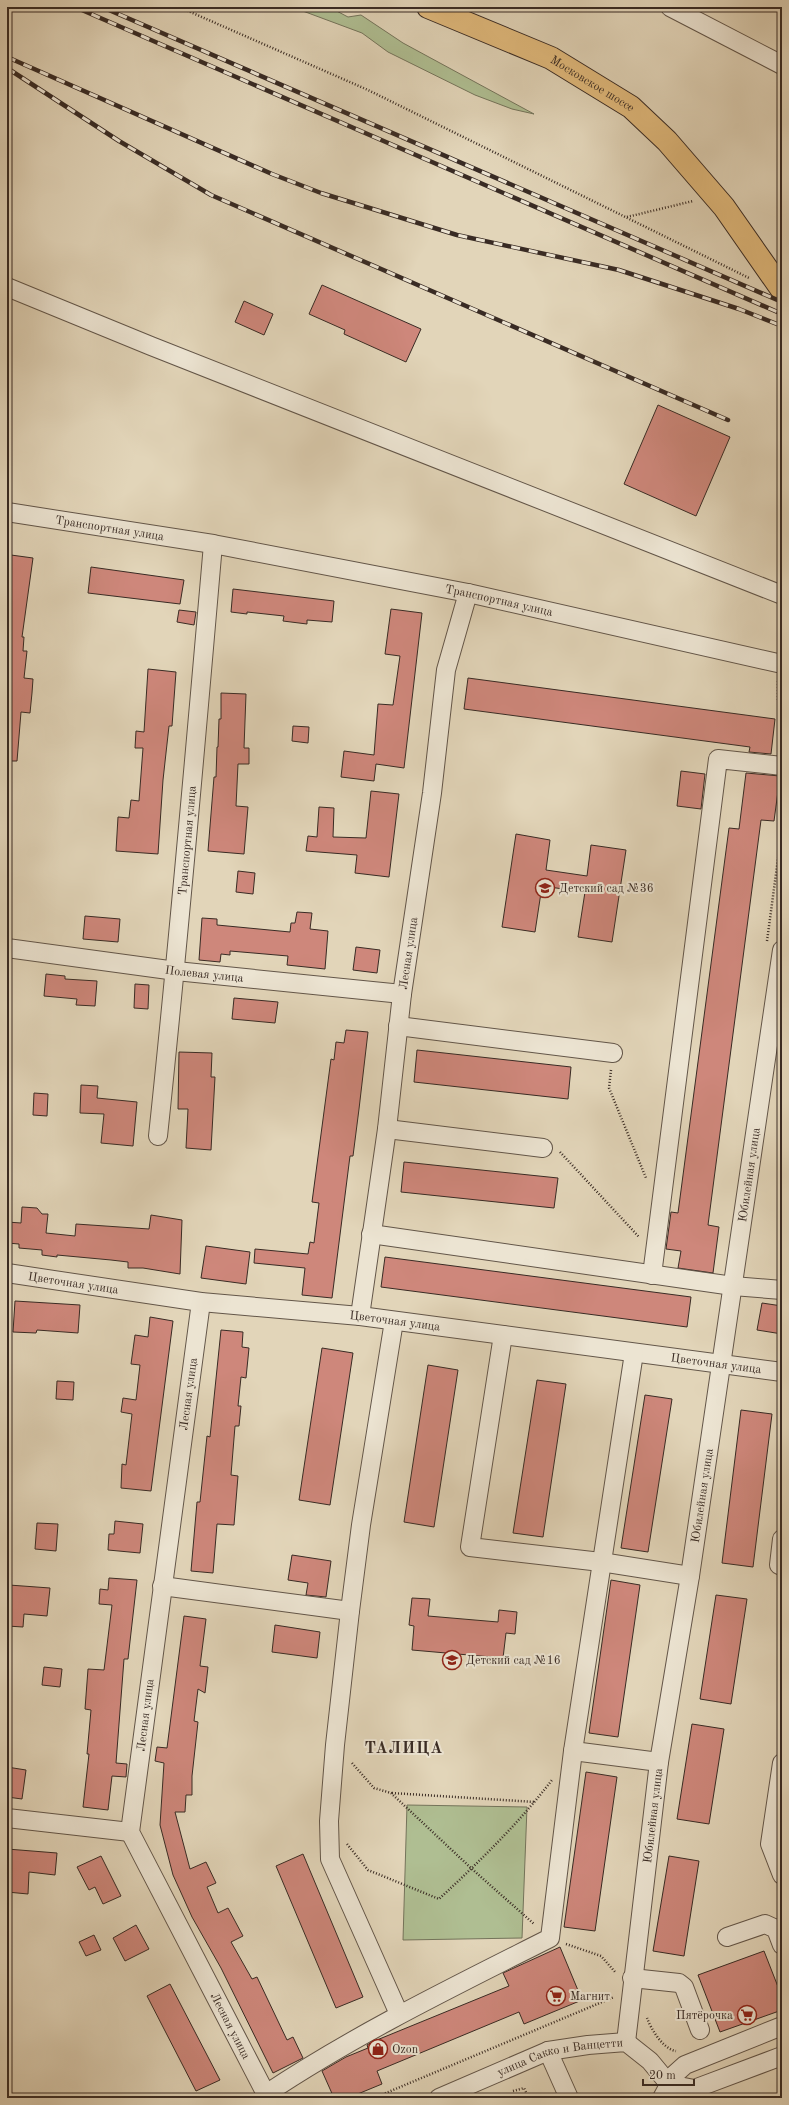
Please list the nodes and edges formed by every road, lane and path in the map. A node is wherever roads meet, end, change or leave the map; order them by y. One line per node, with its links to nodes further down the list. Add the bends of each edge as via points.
1 (179, 7): 6 (path, via 368,90)
2 (428, 7): 9 (main road, Московское шоссе, via 551,58 626,103 667,141 724,207)
3 (670, 7): 4 (street)
4 (782, 66)
5 (696, 200): 6 (path)
6 (626, 218): 7 (path)
7 (754, 280)
8 (7, 287): 13 (street)
9 (782, 290)
10 (7, 512): 11 (street, Транспортная улица)
11 (214, 544): 12 (street, Транспортная улица); 19 (street, Транспортная улица)
12 (468, 593): 14 (street, Транспортная улица); 20 (street, Лесная улица, via 446,670 432,793)
13 (782, 595)
14 (781, 664): 15 (path, via 778,701)
15 (782, 718)
16 (782, 766): 28 (street, via 718,759)
17 (7, 948): 19 (street, Полевая улица)
18 (782, 950): 31 (street, Юбилейная улица)
19 (176, 971): 20 (street, Полевая улица); 24 (street, Транспортная улица)
20 (402, 994): 21 (street, Лесная улица)
21 (398, 1026): 22 (street); 23 (street, Лесная улица)
22 (614, 1054): 26 (path, via 609,1088)
23 (387, 1129): 25 (street); 27 (street, Лесная улица)
24 (158, 1136)
25 (543, 1148): 28 (path, via 562,1152)
26 (648, 1182)
27 (371, 1234): 30 (street); 34 (street, Лесная улица)
28 (654, 1254): 30 (street)
29 (7, 1273): 33 (street, Цветочная улица)
30 (652, 1275): 31 (street)
31 (733, 1286): 32 (street); 38 (street, Юбилейная улица)
32 (782, 1290)
33 (201, 1302): 34 (street, Цветочная улица); 44 (street, Лесная улица)
34 (360, 1316): 35 (street, Цветочная улица)
35 (394, 1321): 36 (street, Цветочная улица); 45 (street)
36 (503, 1335): 37 (street, Цветочная улица); 41 (street, via 470,1547)
37 (634, 1353): 38 (street, Цветочная улица); 41 (street)
38 (720, 1364): 39 (street, Цветочная улица); 43 (street, Юбилейная улица)
39 (782, 1372)
40 (782, 1539): 42 (street, via 779,1565)
41 (601, 1562): 43 (street); 47 (street)
42 (782, 1566)
43 (690, 1576): 48 (street, Юбилейная улица)
44 (162, 1586): 45 (street); 55 (street, Лесная улица)
45 (350, 1611): 46 (street)
46 (335, 1745): 51 (path, via 374,1788); 54 (street)
47 (573, 1751): 48 (street); 59 (street)
48 (659, 1762): 61 (street, Юбилейная улица)
49 (782, 1763): 57 (street, via 770,1844)
50 (556, 1774): 52 (path)
51 (392, 1793): 52 (path); 56 (path)
52 (535, 1802): 56 (path)
53 (7, 1818): 55 (street)
54 (330, 1821): 56 (path, via 368,1870 439,1899); 62 (street, via 330,1858)
55 (130, 1832): 72 (street, Лесная улица)
56 (472, 1869): 59 (path)
57 (782, 1875)
58 (727, 1937): 60 (street, via 765,1924 776,1929)
59 (550, 1938): 61 (path, via 601,1956); 62 (street)
60 (782, 1944)
61 (631, 1984): 64 (street, via 679,1983 684,1987); 66 (street, Юбилейная улица); 73 (path)
62 (399, 2014): 72 (street, via 308,2066)
63 (782, 2026): 71 (street, via 685,2065 675,2074)
64 (700, 2030)
65 (657, 2036): 68 (path, via 671,2050)
66 (626, 2042): 67 (street, улица Сакко и Ванцетти, via 588,2044); 71 (street, улица Сакко и Ванцетти, via 650,2061)
67 (548, 2051): 74 (street, улица Сакко и Ванцетти); 76 (street)
68 (678, 2051)
69 (782, 2056): 71 (street, via 694,2088)
70 (513, 2090): 75 (path, via 524,2088)
71 (669, 2093)
72 (267, 2096)
73 (374, 2098)
74 (439, 2098)
75 (530, 2098)
76 (569, 2098)

